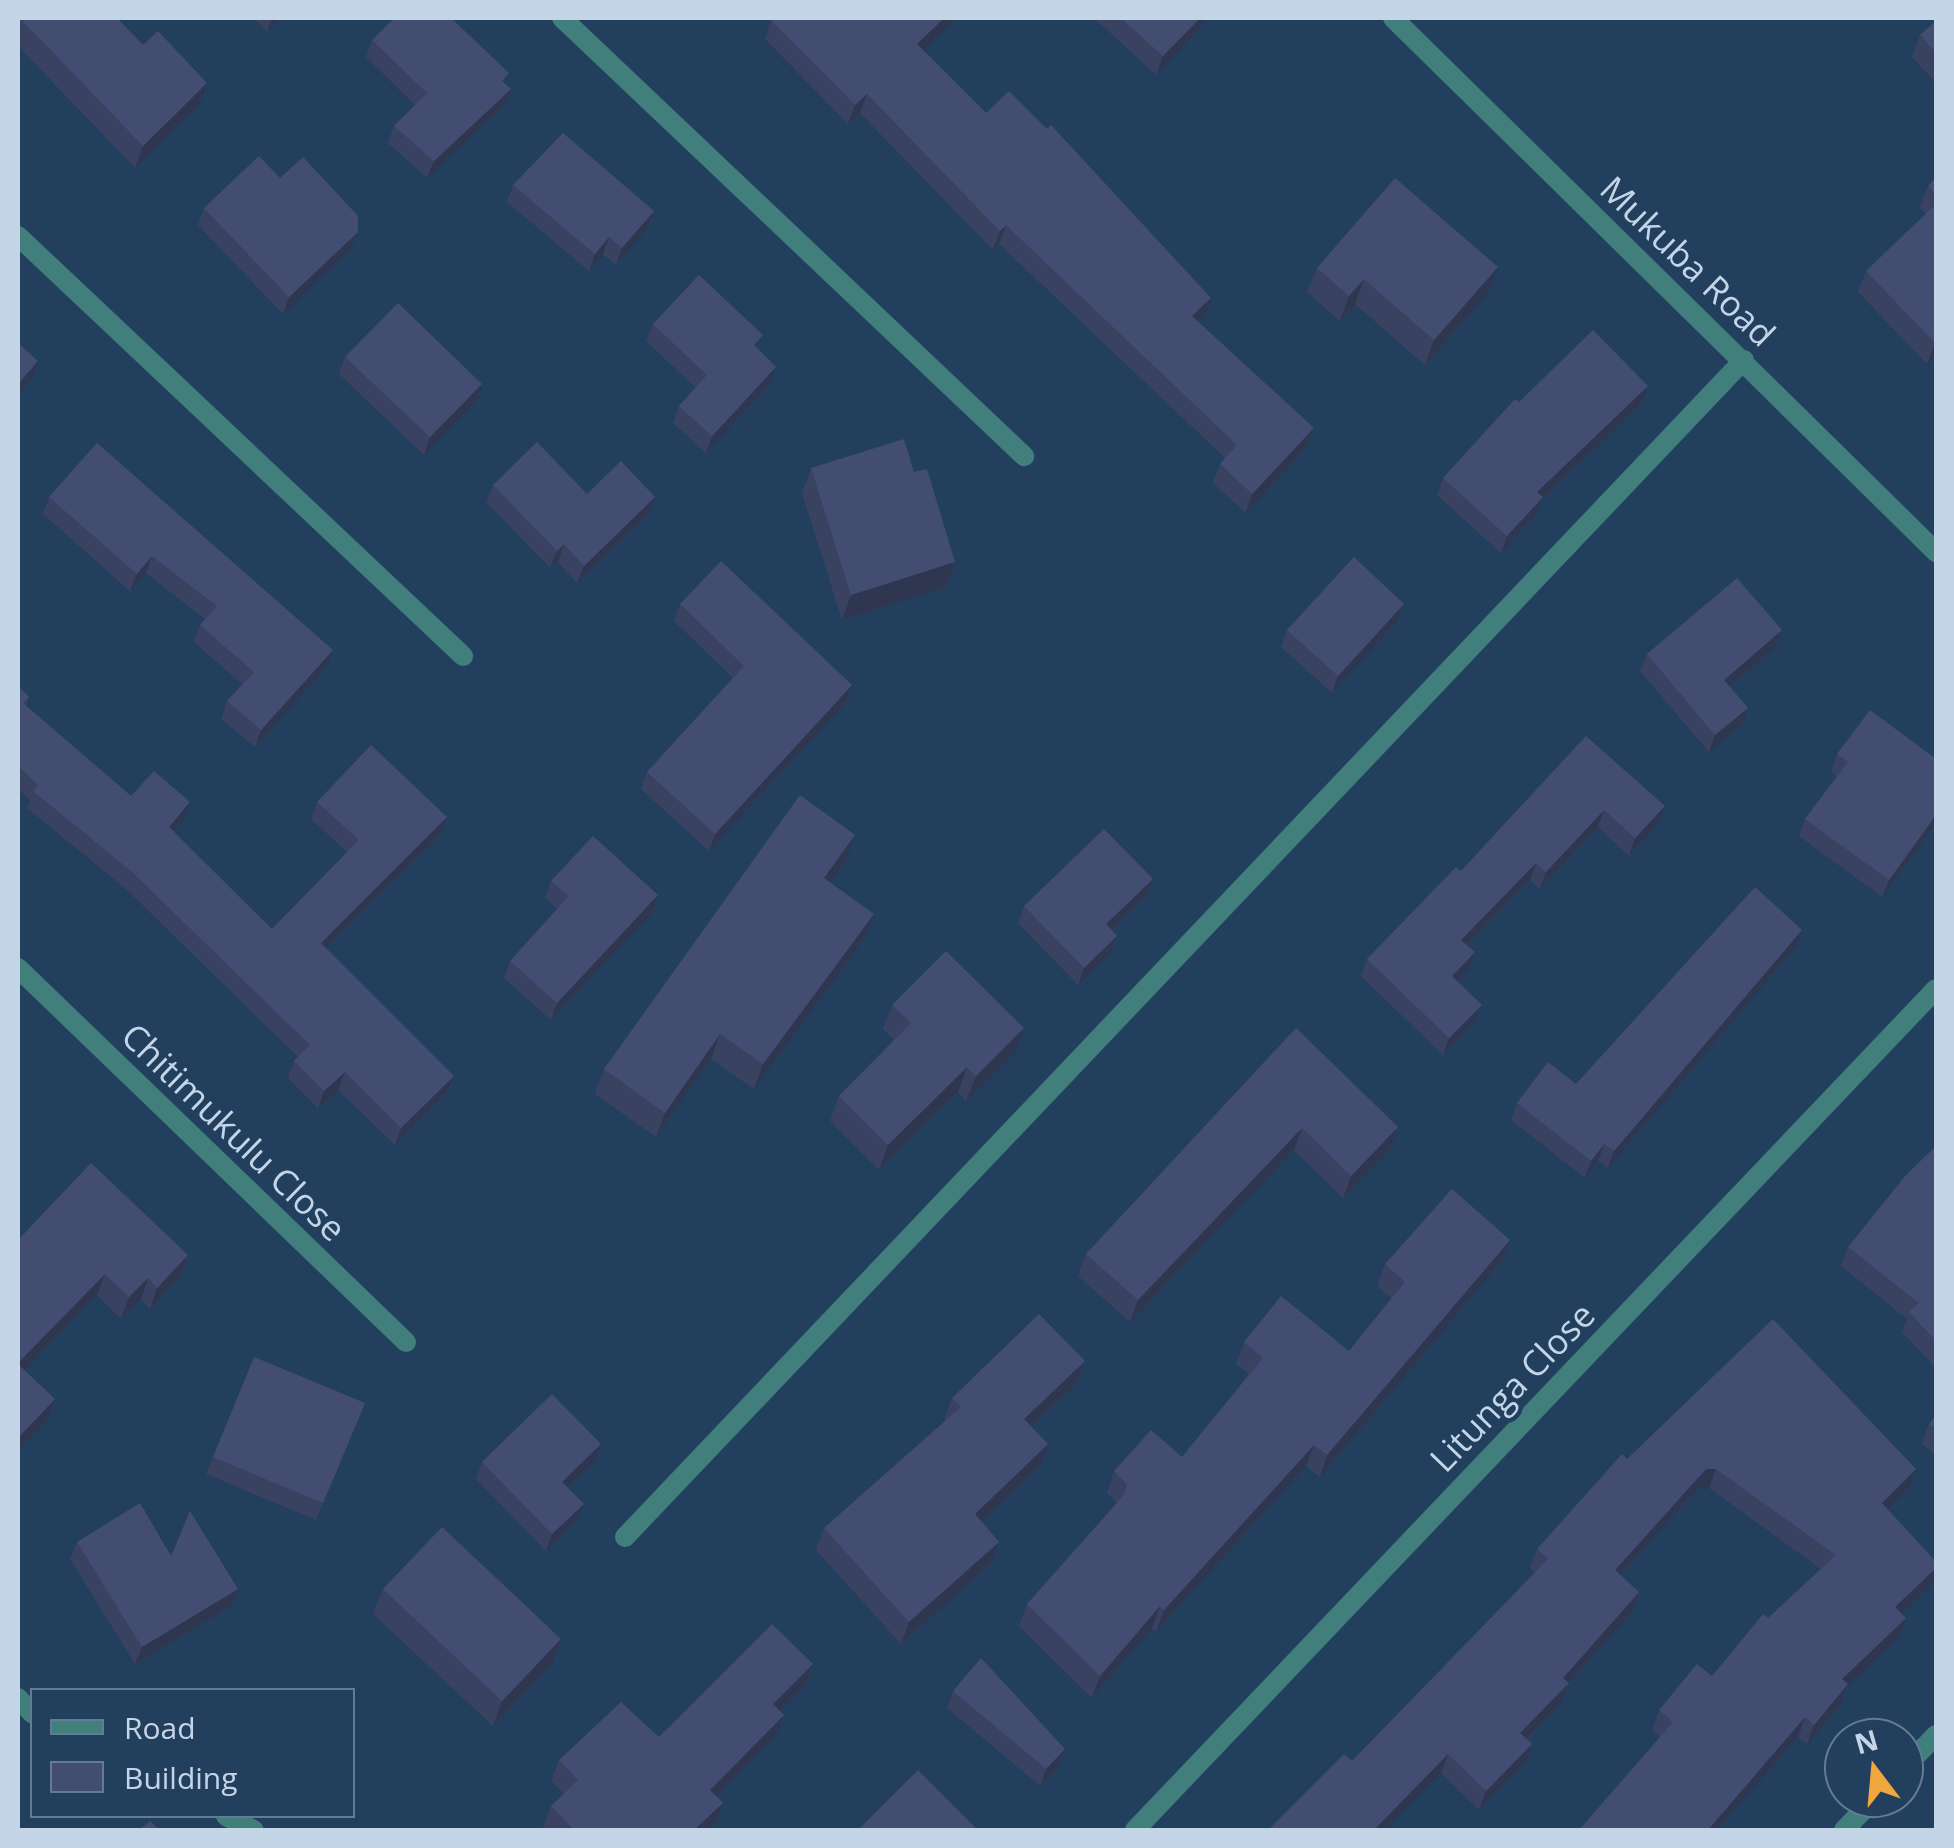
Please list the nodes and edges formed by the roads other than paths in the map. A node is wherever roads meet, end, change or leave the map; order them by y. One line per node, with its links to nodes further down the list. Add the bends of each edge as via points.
1 (562, 18): 5 (street)
2 (1393, 18): 4 (street, Mukuba Road)
3 (18, 236): 7 (street)
4 (1744, 360): 6 (street, Mukuba Road); 11 (street)
5 (1024, 456)
6 (1936, 552)
7 (463, 656)
8 (18, 968): 10 (street, Chitimukulu Close)
9 (1936, 989): 14 (street, Litunga Close)
10 (406, 1342)
11 (625, 1537)
12 (230, 1818): 13 (street)
13 (254, 1830)
14 (1136, 1830)

